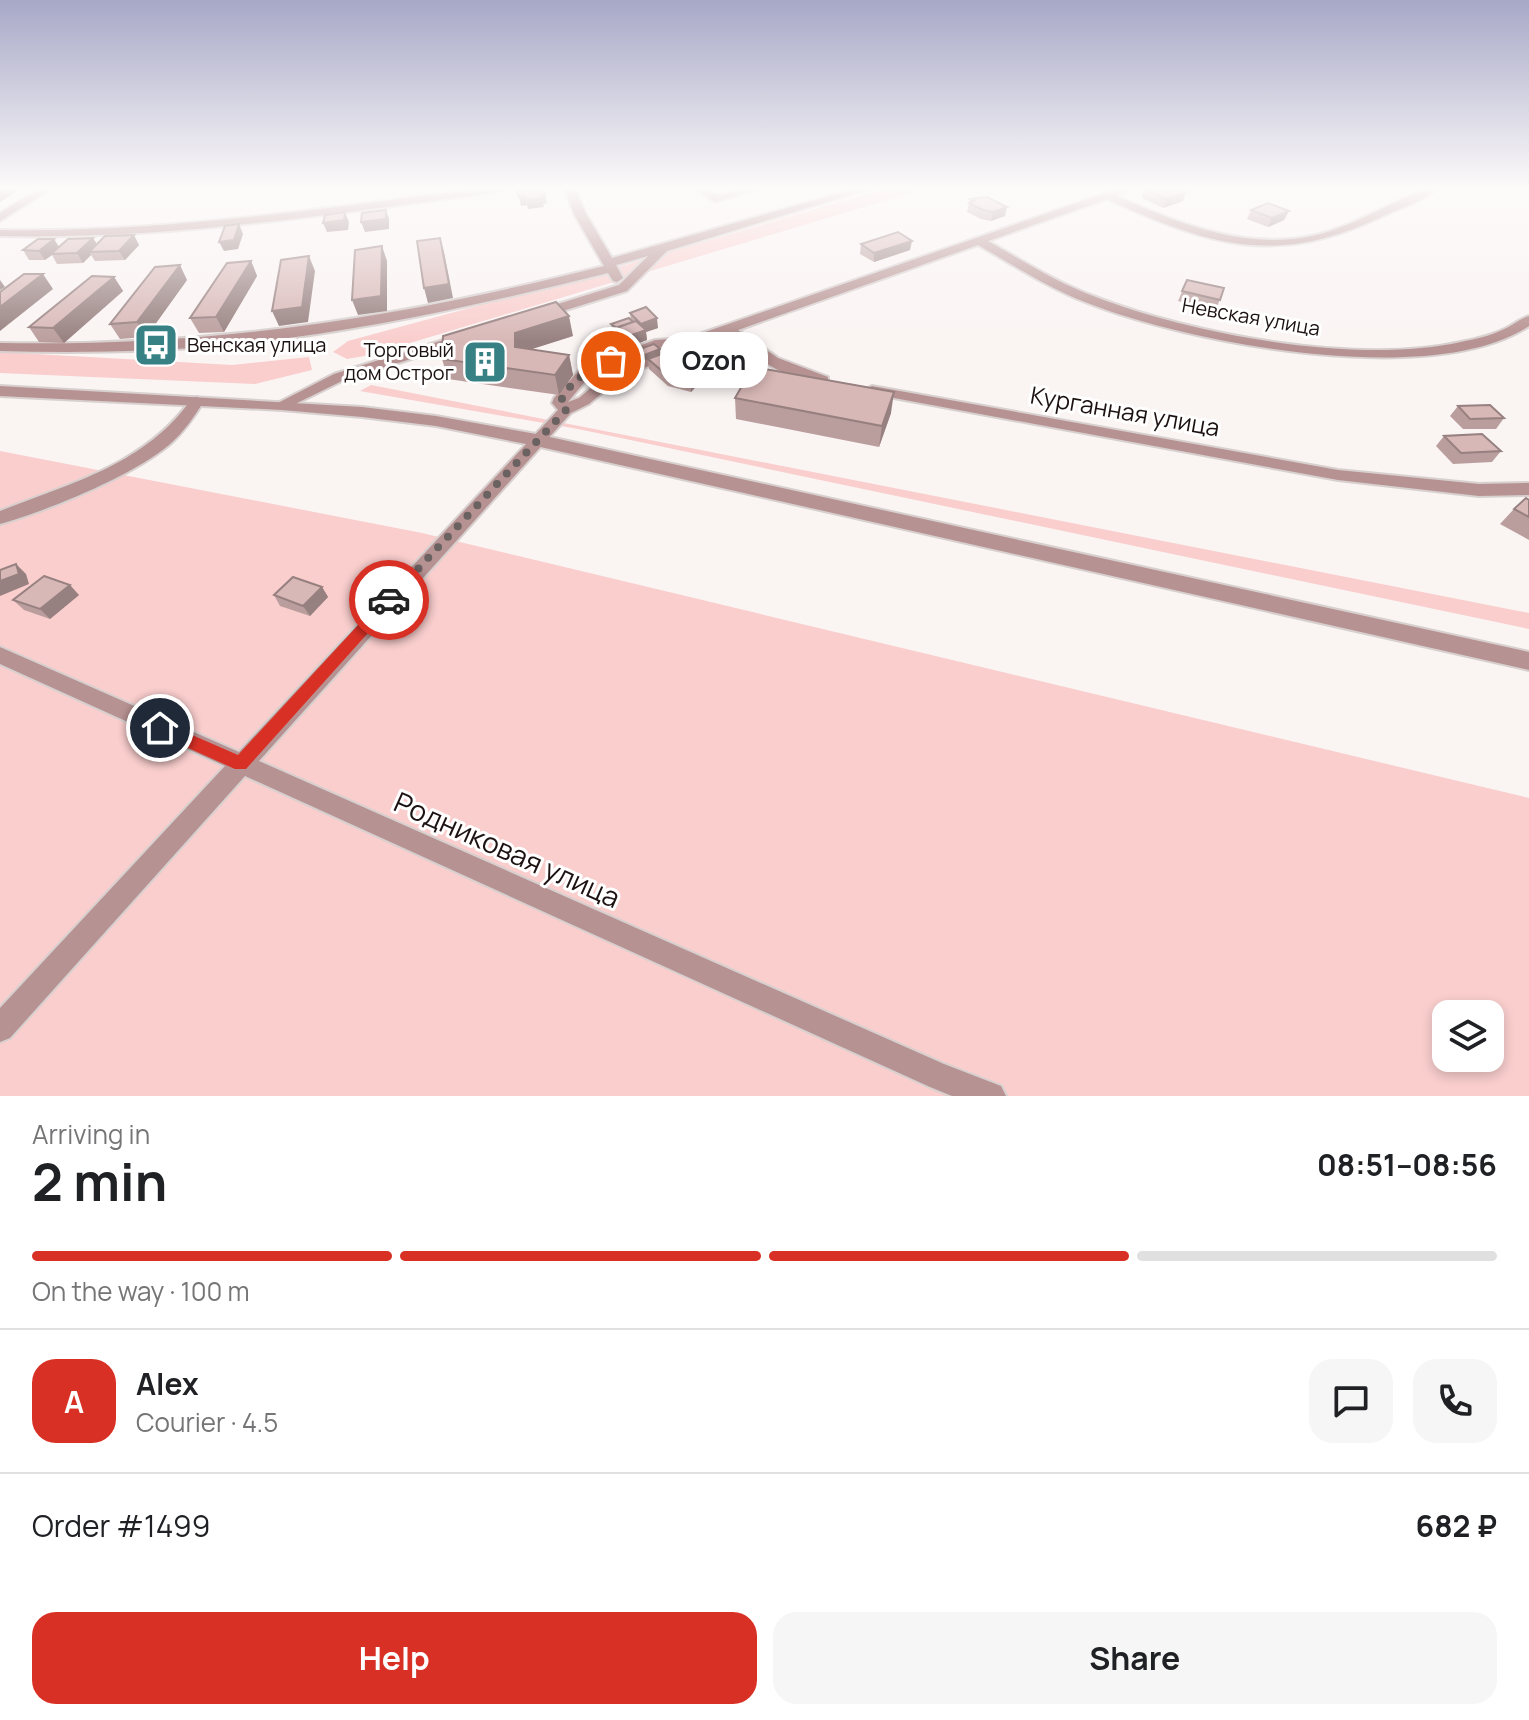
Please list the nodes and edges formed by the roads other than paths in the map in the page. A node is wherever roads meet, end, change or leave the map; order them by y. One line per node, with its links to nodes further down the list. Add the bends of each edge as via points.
1 (595, 240): 7 (street)
2 (690, 240): 6 (street)
3 (1252, 240): 4 (street)
4 (1298, 240)
5 (979, 241): 9 (street, Невская улица, via 1092,300 1146,318 1270,343 1377,353 1445,348 1504,335); 11 (street)
6 (663, 248): 7 (street); 8 (street)
7 (610, 265): 8 (street); 14 (street, via 440,310 272,337 149,348)
8 (623, 288): 10 (street)
9 (1529, 320)
10 (517, 321)
11 (729, 329): 13 (street); 20 (street, Курганная улица, via 781,366 846,385 1338,475 1479,490)
12 (471, 336): 17 (street, via 339,377)
13 (690, 342): 18 (street, via 675,354 607,380 585,403); 18 (street, via 660,343 587,370 561,398)
14 (0, 347)
15 (0, 391): 16 (street)
16 (197, 401): 17 (street); 21 (street, via 179,427 127,464)
17 (282, 405): 19 (street, via 436,421)
18 (566, 410): 19 (street)
19 (536, 440): 23 (street); 24 (street)
20 (1529, 489)
21 (0, 518)
22 (0, 655): 24 (street, Родниковая улица)
23 (1529, 661)
24 (240, 764): 25 (street); 26 (street, Родниковая улица)
25 (0, 1028)
26 (991, 1096)

